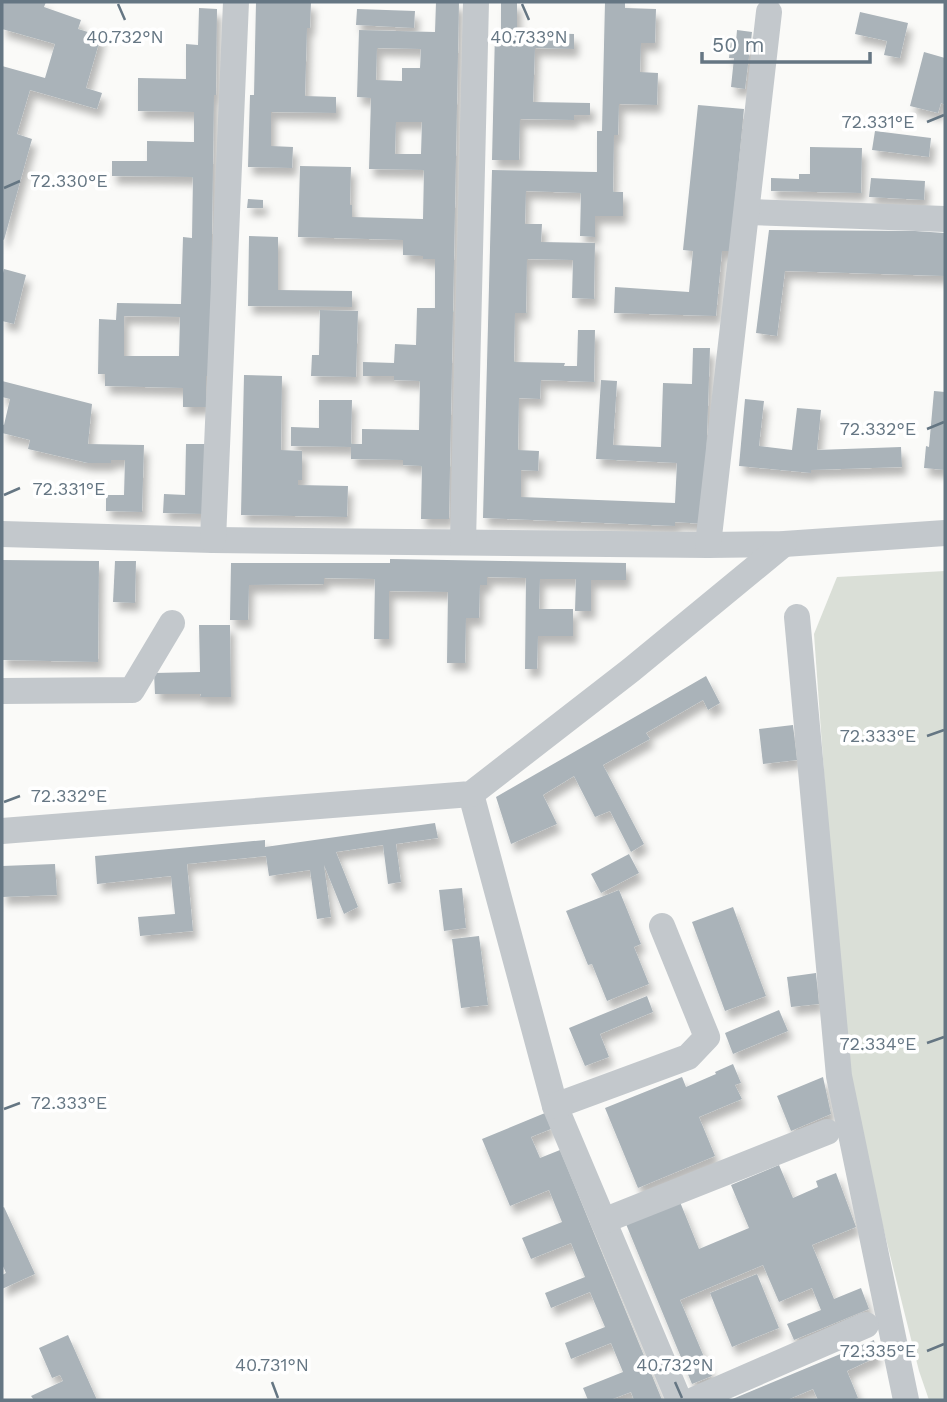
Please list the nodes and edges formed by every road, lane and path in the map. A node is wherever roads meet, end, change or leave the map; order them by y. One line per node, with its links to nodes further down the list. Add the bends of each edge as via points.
1 (236, 2): 8 (street)
2 (476, 2): 9 (street)
3 (769, 12): 4 (street)
4 (747, 212): 5 (street); 11 (street)
5 (945, 219)
6 (945, 533): 10 (street)
7 (2, 534): 8 (street)
8 (213, 540): 9 (street)
9 (463, 542): 11 (street)
10 (784, 544): 11 (street); 15 (street)
11 (708, 545)
12 (797, 617): 24 (street, via 839,1076)
13 (172, 623): 14 (street, via 132,690)
14 (2, 691)
15 (471, 794): 16 (street); 18 (street)
16 (2, 831)
17 (662, 926): 18 (street, via 707,1037 688,1057)
18 (555, 1106): 20 (street)
19 (827, 1132): 20 (street)
20 (603, 1221): 22 (street)
21 (866, 1325): 23 (street)
22 (678, 1400)
23 (694, 1400)
24 (906, 1400)

